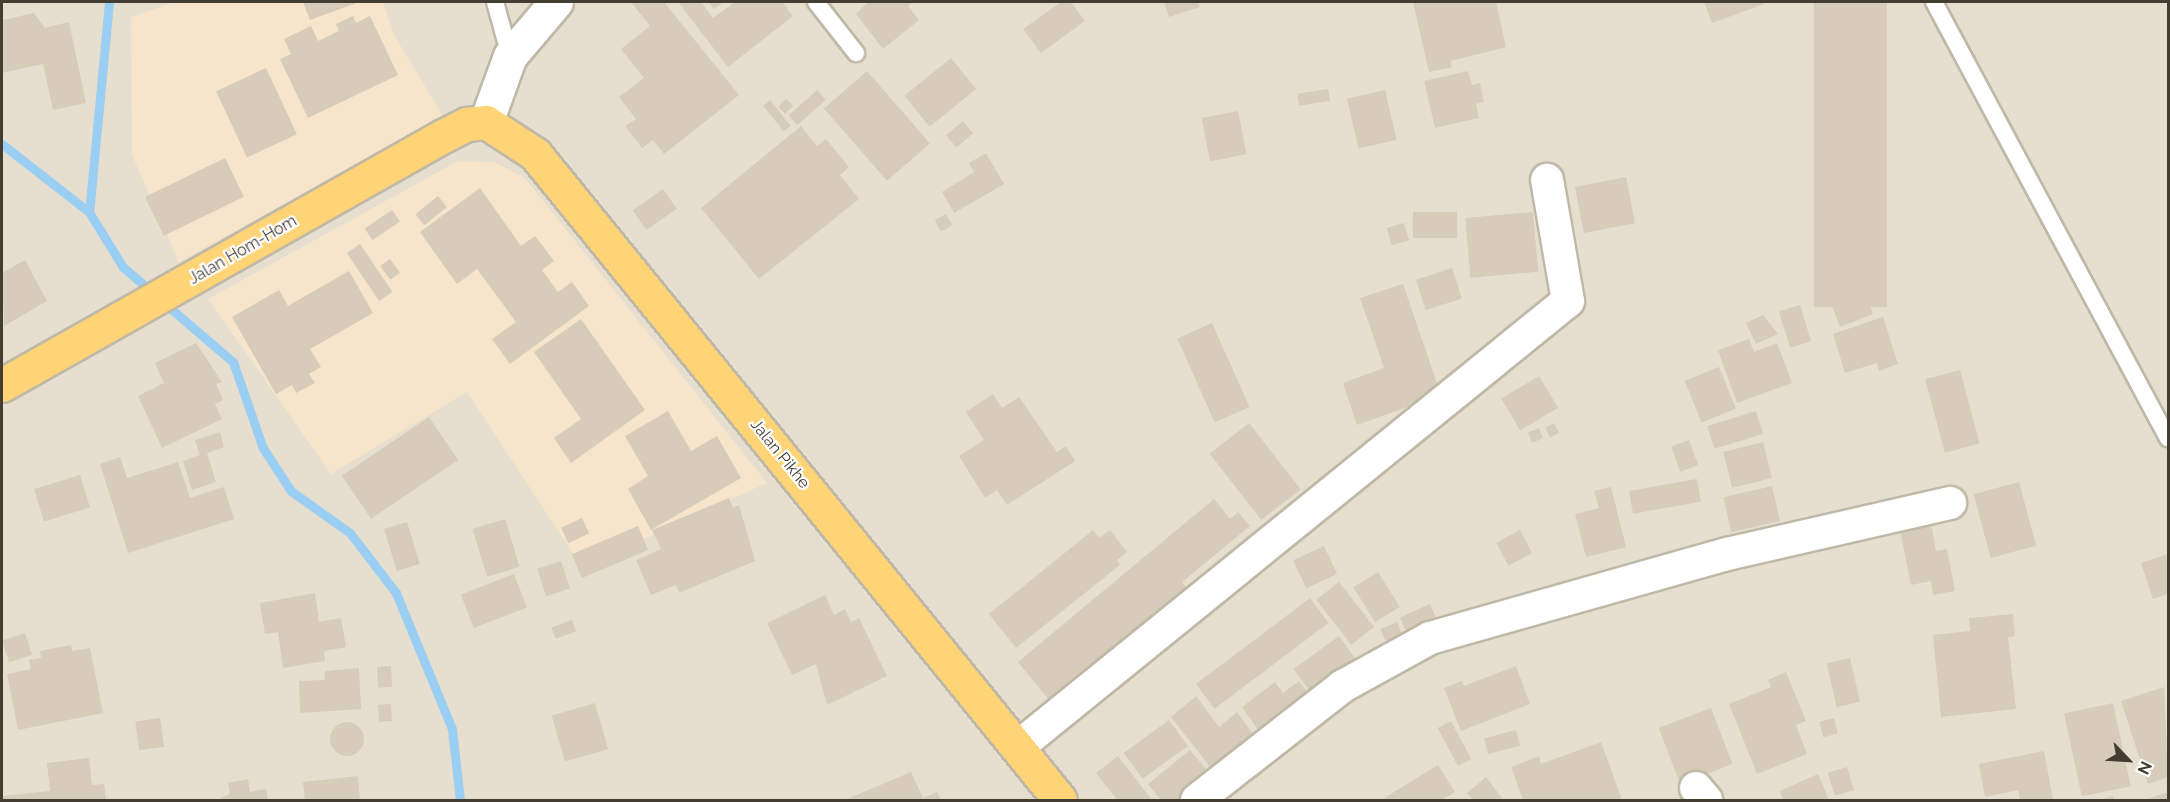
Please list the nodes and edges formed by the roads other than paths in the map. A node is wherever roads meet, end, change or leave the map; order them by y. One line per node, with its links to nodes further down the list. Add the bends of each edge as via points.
1 (495, 2): 6 (lane)
2 (556, 2): 6 (street)
3 (816, 2): 5 (lane)
4 (1934, 2): 10 (lane)
5 (856, 53)
6 (510, 56): 7 (street)
7 (486, 122): 9 (highway, Jalan Hom-Hom, via 467,124 443,136); 12 (highway, Jalan Pikhe, via 535,154)
8 (1547, 180): 12 (street, via 1568,302)
9 (2, 385)
10 (2169, 438)
11 (1950, 503): 14 (street, via 1727,554 1430,638 1343,686)
12 (1018, 747): 13 (highway, Jalan Pikhe)
13 (1060, 801)
14 (1197, 801)

